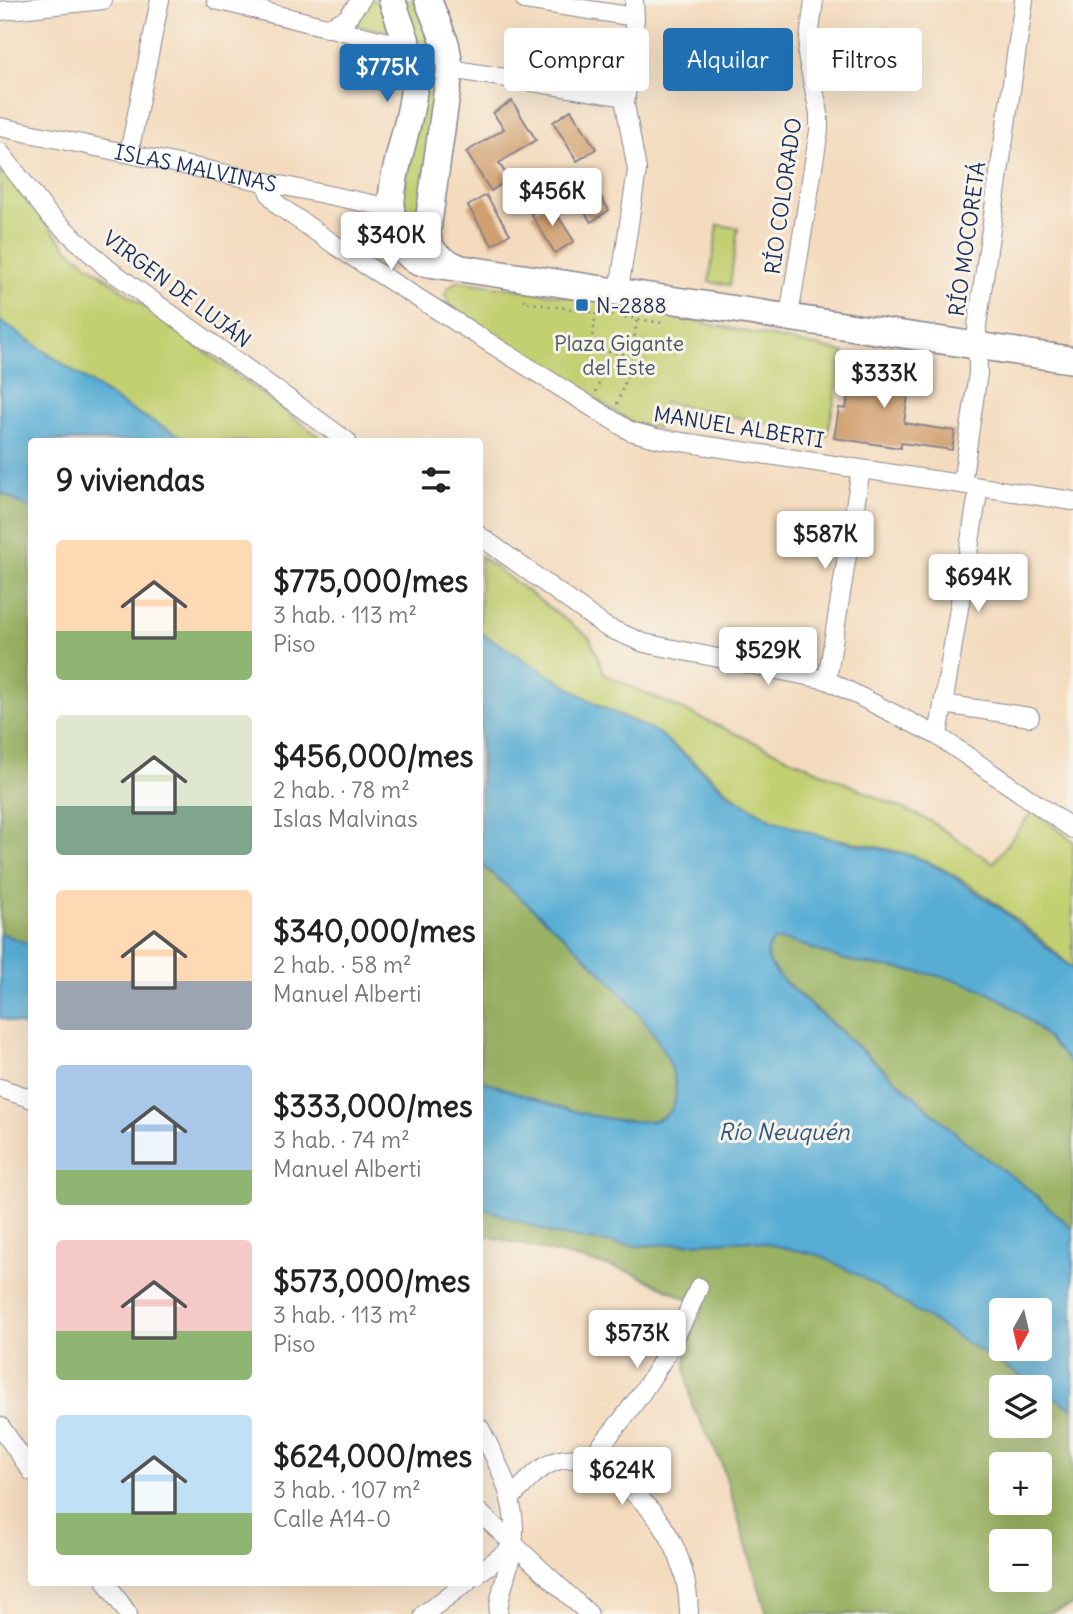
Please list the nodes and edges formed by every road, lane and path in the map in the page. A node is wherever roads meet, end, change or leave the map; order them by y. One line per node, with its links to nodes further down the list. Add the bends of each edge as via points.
1 (103, 0): 11 (street)
2 (160, 0): 18 (street)
3 (216, 0): 12 (street)
4 (361, 0): 12 (street, via 346,19)
5 (392, 0): 13 (main road)
6 (428, 0): 14 (main road)
7 (525, 0): 10 (street)
8 (814, 0): 25 (street, RÍO COLORADO, via 807,55 818,131)
9 (1024, 0): 28 (street, RÍO MOCORETÁ)
10 (634, 8): 15 (street)
11 (0, 11)
12 (326, 28): 13 (street)
13 (408, 47): 20 (main road, via 414,90)
14 (450, 69): 15 (street); 21 (main road, via 427,233 432,251)
15 (626, 97): 22 (street, via 636,170)
16 (0, 127): 18 (street, ISLAS MALVINAS)
17 (0, 152): 34 (street, VIRGEN DE LUJÁN, via 48,214 107,268)
18 (129, 153): 19 (street, ISLAS MALVINAS)
19 (267, 182): 20 (street, ISLAS MALVINAS); 35 (street, MANUEL ALBERTI, via 272,198 284,209 624,429 656,438)
20 (391, 208): 21 (main road, via 394,235 410,257 426,265)
21 (459, 267): 22 (main road)
22 (619, 291): 25 (main road)
23 (526, 293): 24 (path, via 524,302)
24 (596, 313): 26 (path); 29 (path, via 592,343)
25 (789, 316): 28 (main road)
26 (637, 319): 27 (path); 30 (path)
27 (663, 323)
28 (977, 346): 31 (main road); 36 (street, RÍO MOCORETÁ)
29 (610, 352): 30 (path); 32 (path)
30 (632, 355): 33 (path)
31 (1073, 360)
32 (595, 395)
33 (615, 408)
34 (343, 438)
35 (861, 468): 36 (street, MANUEL ALBERTI); 39 (street)
36 (970, 485): 37 (street, MANUEL ALBERTI); 40 (street, RÍO MOCORETÁ)
37 (1073, 501)
38 (483, 538): 39 (street, via 617,633 644,643)
39 (827, 680): 42 (street)
40 (943, 704): 41 (street); 42 (street, RÍO MOCORETÁ)
41 (1030, 717)
42 (938, 736): 43 (street)
43 (1073, 829)
44 (0, 1088): 45 (street)
45 (28, 1098)
46 (699, 1287): 49 (street, via 653,1380)
47 (0, 1426): 50 (street)
48 (483, 1434): 51 (street)
49 (588, 1460): 51 (street, via 563,1459 549,1464); 61 (street, via 635,1493 660,1520 682,1564)
50 (28, 1466)
51 (510, 1499): 53 (street)
52 (483, 1516): 53 (street)
53 (513, 1547): 54 (street); 59 (street); 60 (street)
54 (483, 1570)
55 (109, 1586): 57 (street)
56 (462, 1586): 58 (street)
57 (128, 1614)
58 (424, 1614)
59 (498, 1614)
60 (589, 1614)
61 (689, 1614)

